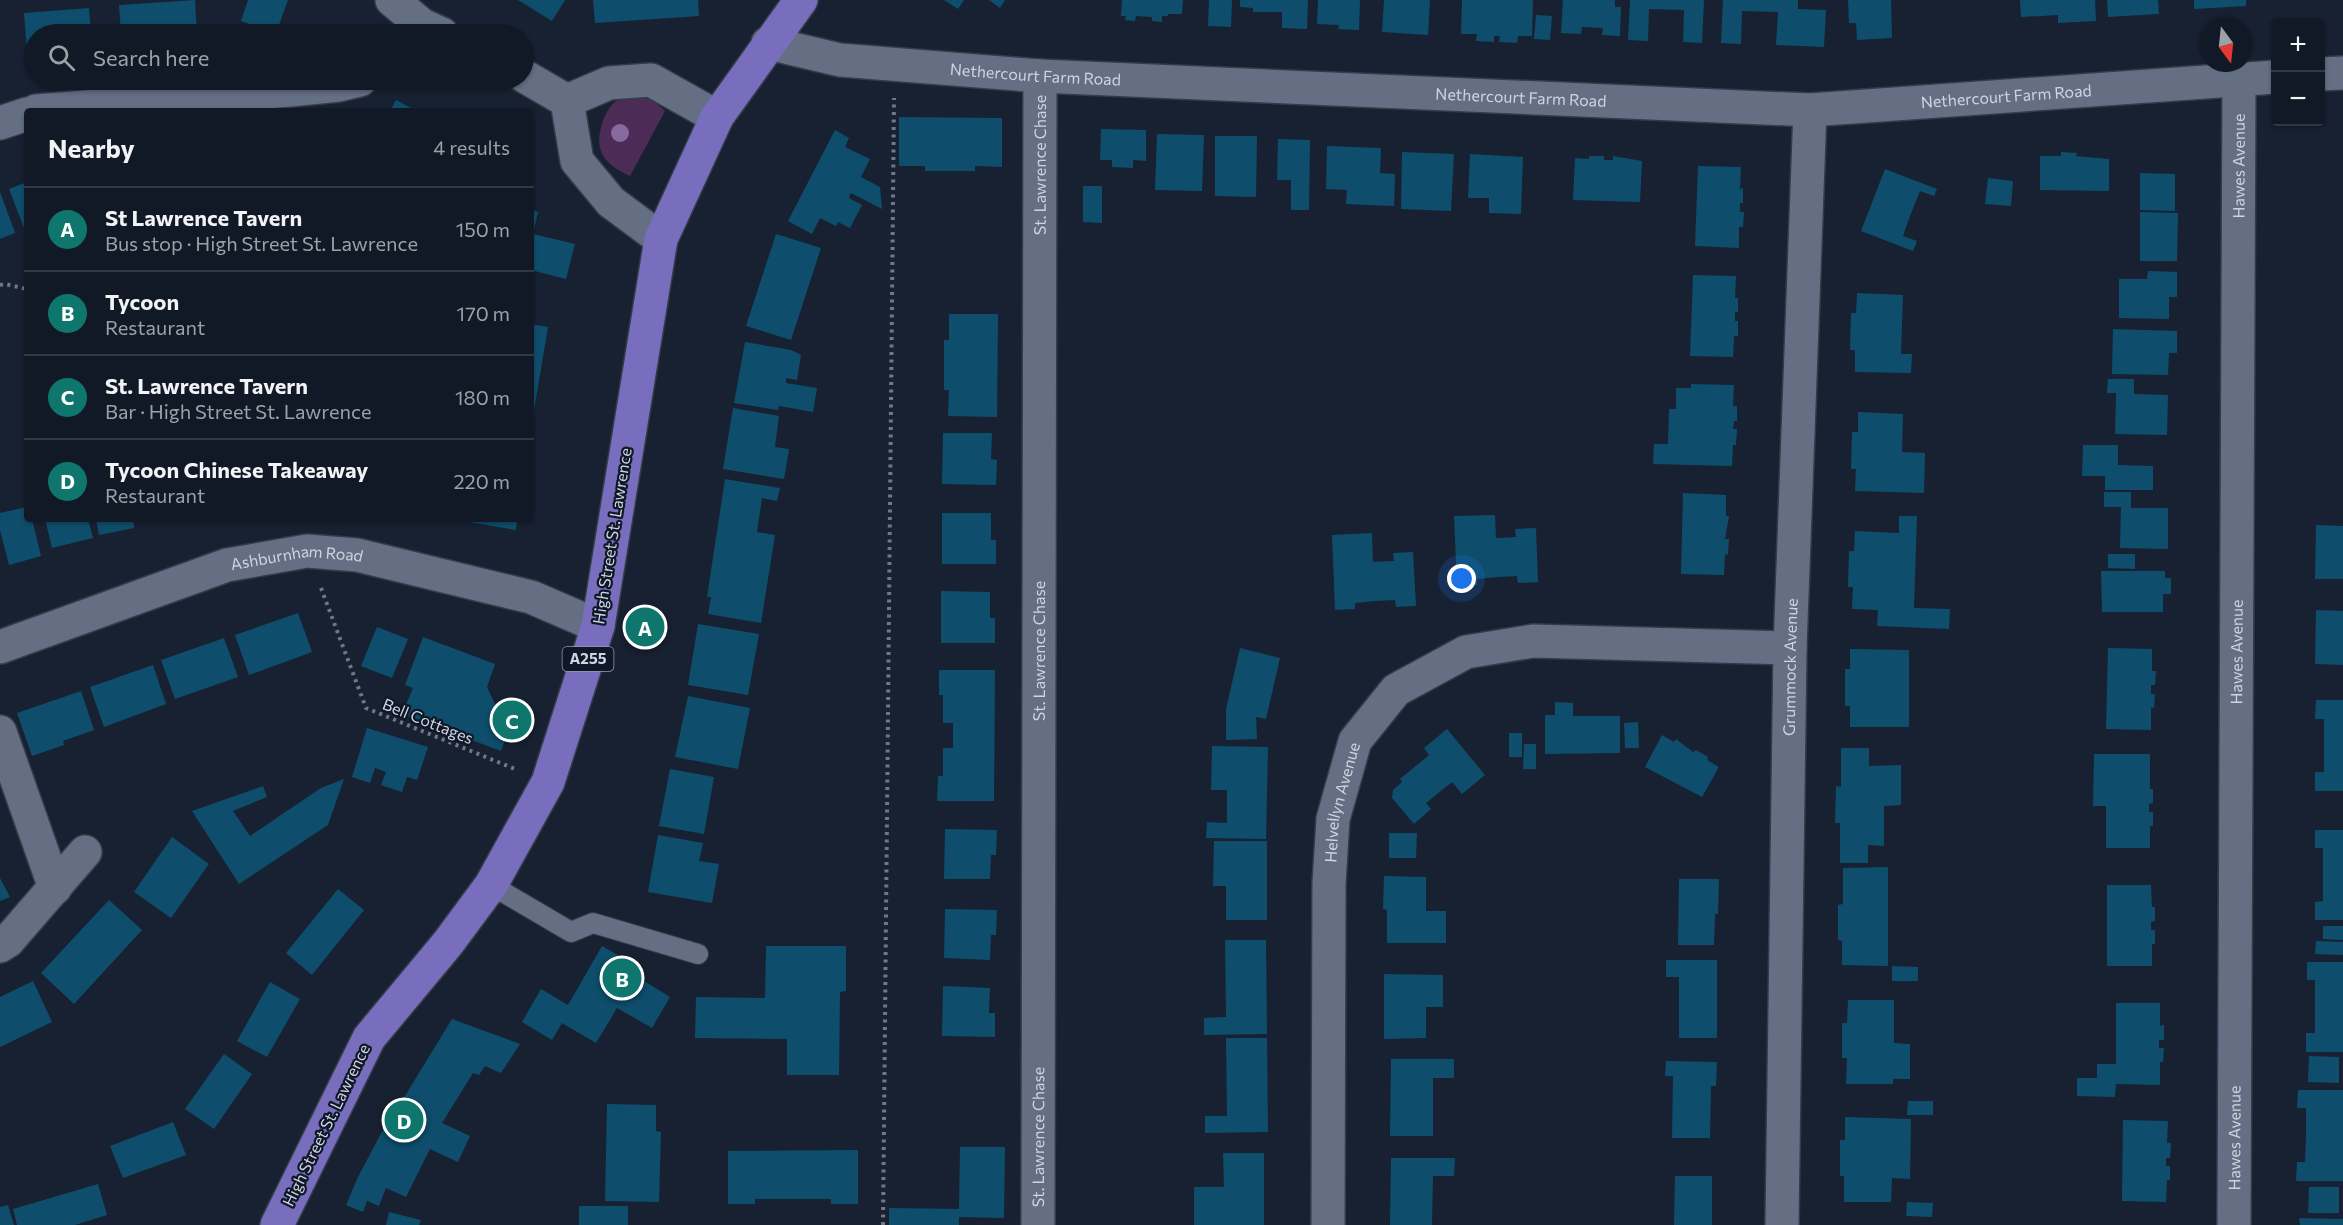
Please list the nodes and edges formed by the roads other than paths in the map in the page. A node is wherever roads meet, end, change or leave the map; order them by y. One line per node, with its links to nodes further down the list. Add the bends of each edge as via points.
1 (392, 0): 3 (street)
2 (801, 0): 4 (main road, A255)
3 (418, 24)
4 (768, 43): 7 (street, Nethercourt Farm Road, via 840,60); 16 (main road, High Street St. Lawrence / A255)
5 (2343, 73): 6 (street)
6 (2325, 74)
7 (1040, 76): 14 (street, Nethercourt Farm Road); 29 (street, St. Lawrence Chase)
8 (2271, 77): 9 (street, Nethercourt Farm Road)
9 (2239, 80): 14 (street, Nethercourt Farm Road); 32 (street, Hawes Avenue)
10 (534, 82): 12 (street)
11 (285, 90): 13 (street)
12 (567, 101): 16 (street, via 609,83 651,80); 18 (street, via 578,161 611,202)
13 (72, 108)
14 (1810, 110): 21 (street, Grummock Avenue)
15 (24, 115): 17 (street)
16 (717, 117): 18 (main road, High Street St. Lawrence / A255)
17 (0, 123)
18 (661, 238): 19 (main road, High Street St. Lawrence / A255)
19 (598, 626): 20 (street, Ashburnham Road, via 531,597 357,555 307,551 227,566); 24 (main road, High Street St. Lawrence / A255, via 548,782)
20 (0, 647)
21 (1790, 648): 30 (street, Helvellyn Avenue, via 1533,640 1466,652 1396,690 1355,741 1333,819 1329,883); 31 (street, Grummock Avenue)
22 (0, 732): 25 (street)
23 (85, 852): 25 (street)
24 (491, 885): 27 (lane, via 571,932 593,923); 28 (main road, High Street St. Lawrence / A255, via 369,1038)
25 (55, 888): 26 (street)
26 (0, 946)
27 (698, 954)
28 (277, 1225)
29 (1038, 1225)
30 (1328, 1225)
31 (1782, 1225)
32 (2234, 1225)

